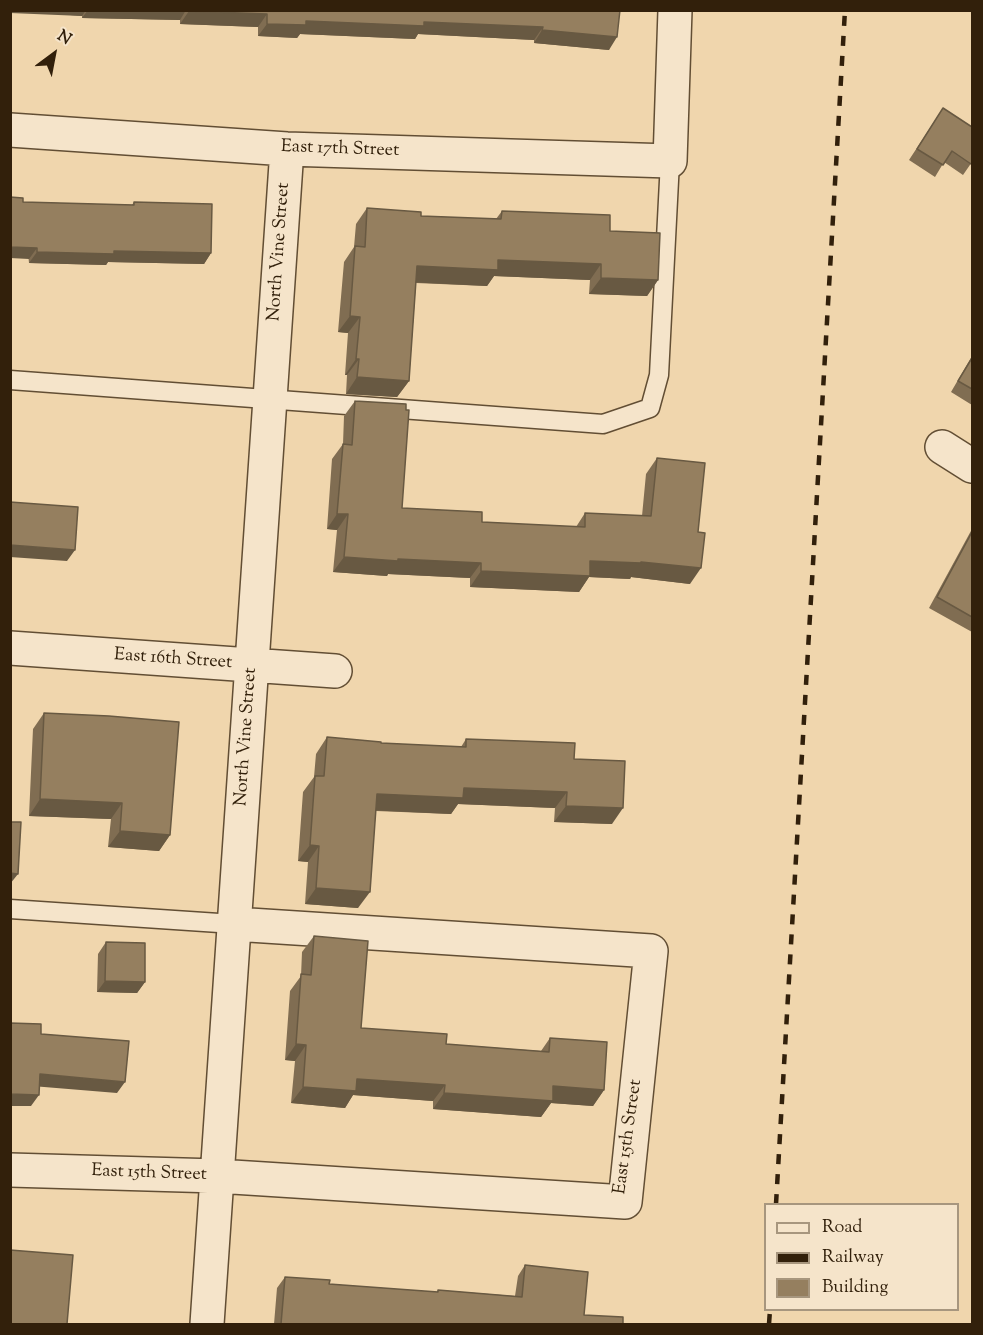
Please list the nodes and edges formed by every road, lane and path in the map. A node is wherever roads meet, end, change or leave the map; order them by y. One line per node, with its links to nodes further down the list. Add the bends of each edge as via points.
1 (675, 10): 4 (street)
2 (10, 130): 3 (street, East 17th Street)
3 (287, 149): 4 (street, East 17th Street); 6 (street, North Vine Street)
4 (670, 161): 6 (lane, via 659,375 650,408 603,424)
5 (10, 380): 6 (lane)
6 (270, 400): 10 (street, North Vine Street)
7 (942, 447): 8 (street)
8 (972, 466)
9 (10, 648): 10 (street, East 16th Street)
10 (252, 665): 11 (street, East 16th Street); 13 (street, North Vine Street)
11 (334, 671)
12 (10, 909): 13 (lane)
13 (234, 924): 15 (street, North Vine Street); 15 (street, East 15th Street, via 651,951 624,1202)
14 (10, 1170): 15 (street, East 15th Street)
15 (217, 1176): 16 (street, North Vine Street)
16 (207, 1324)

